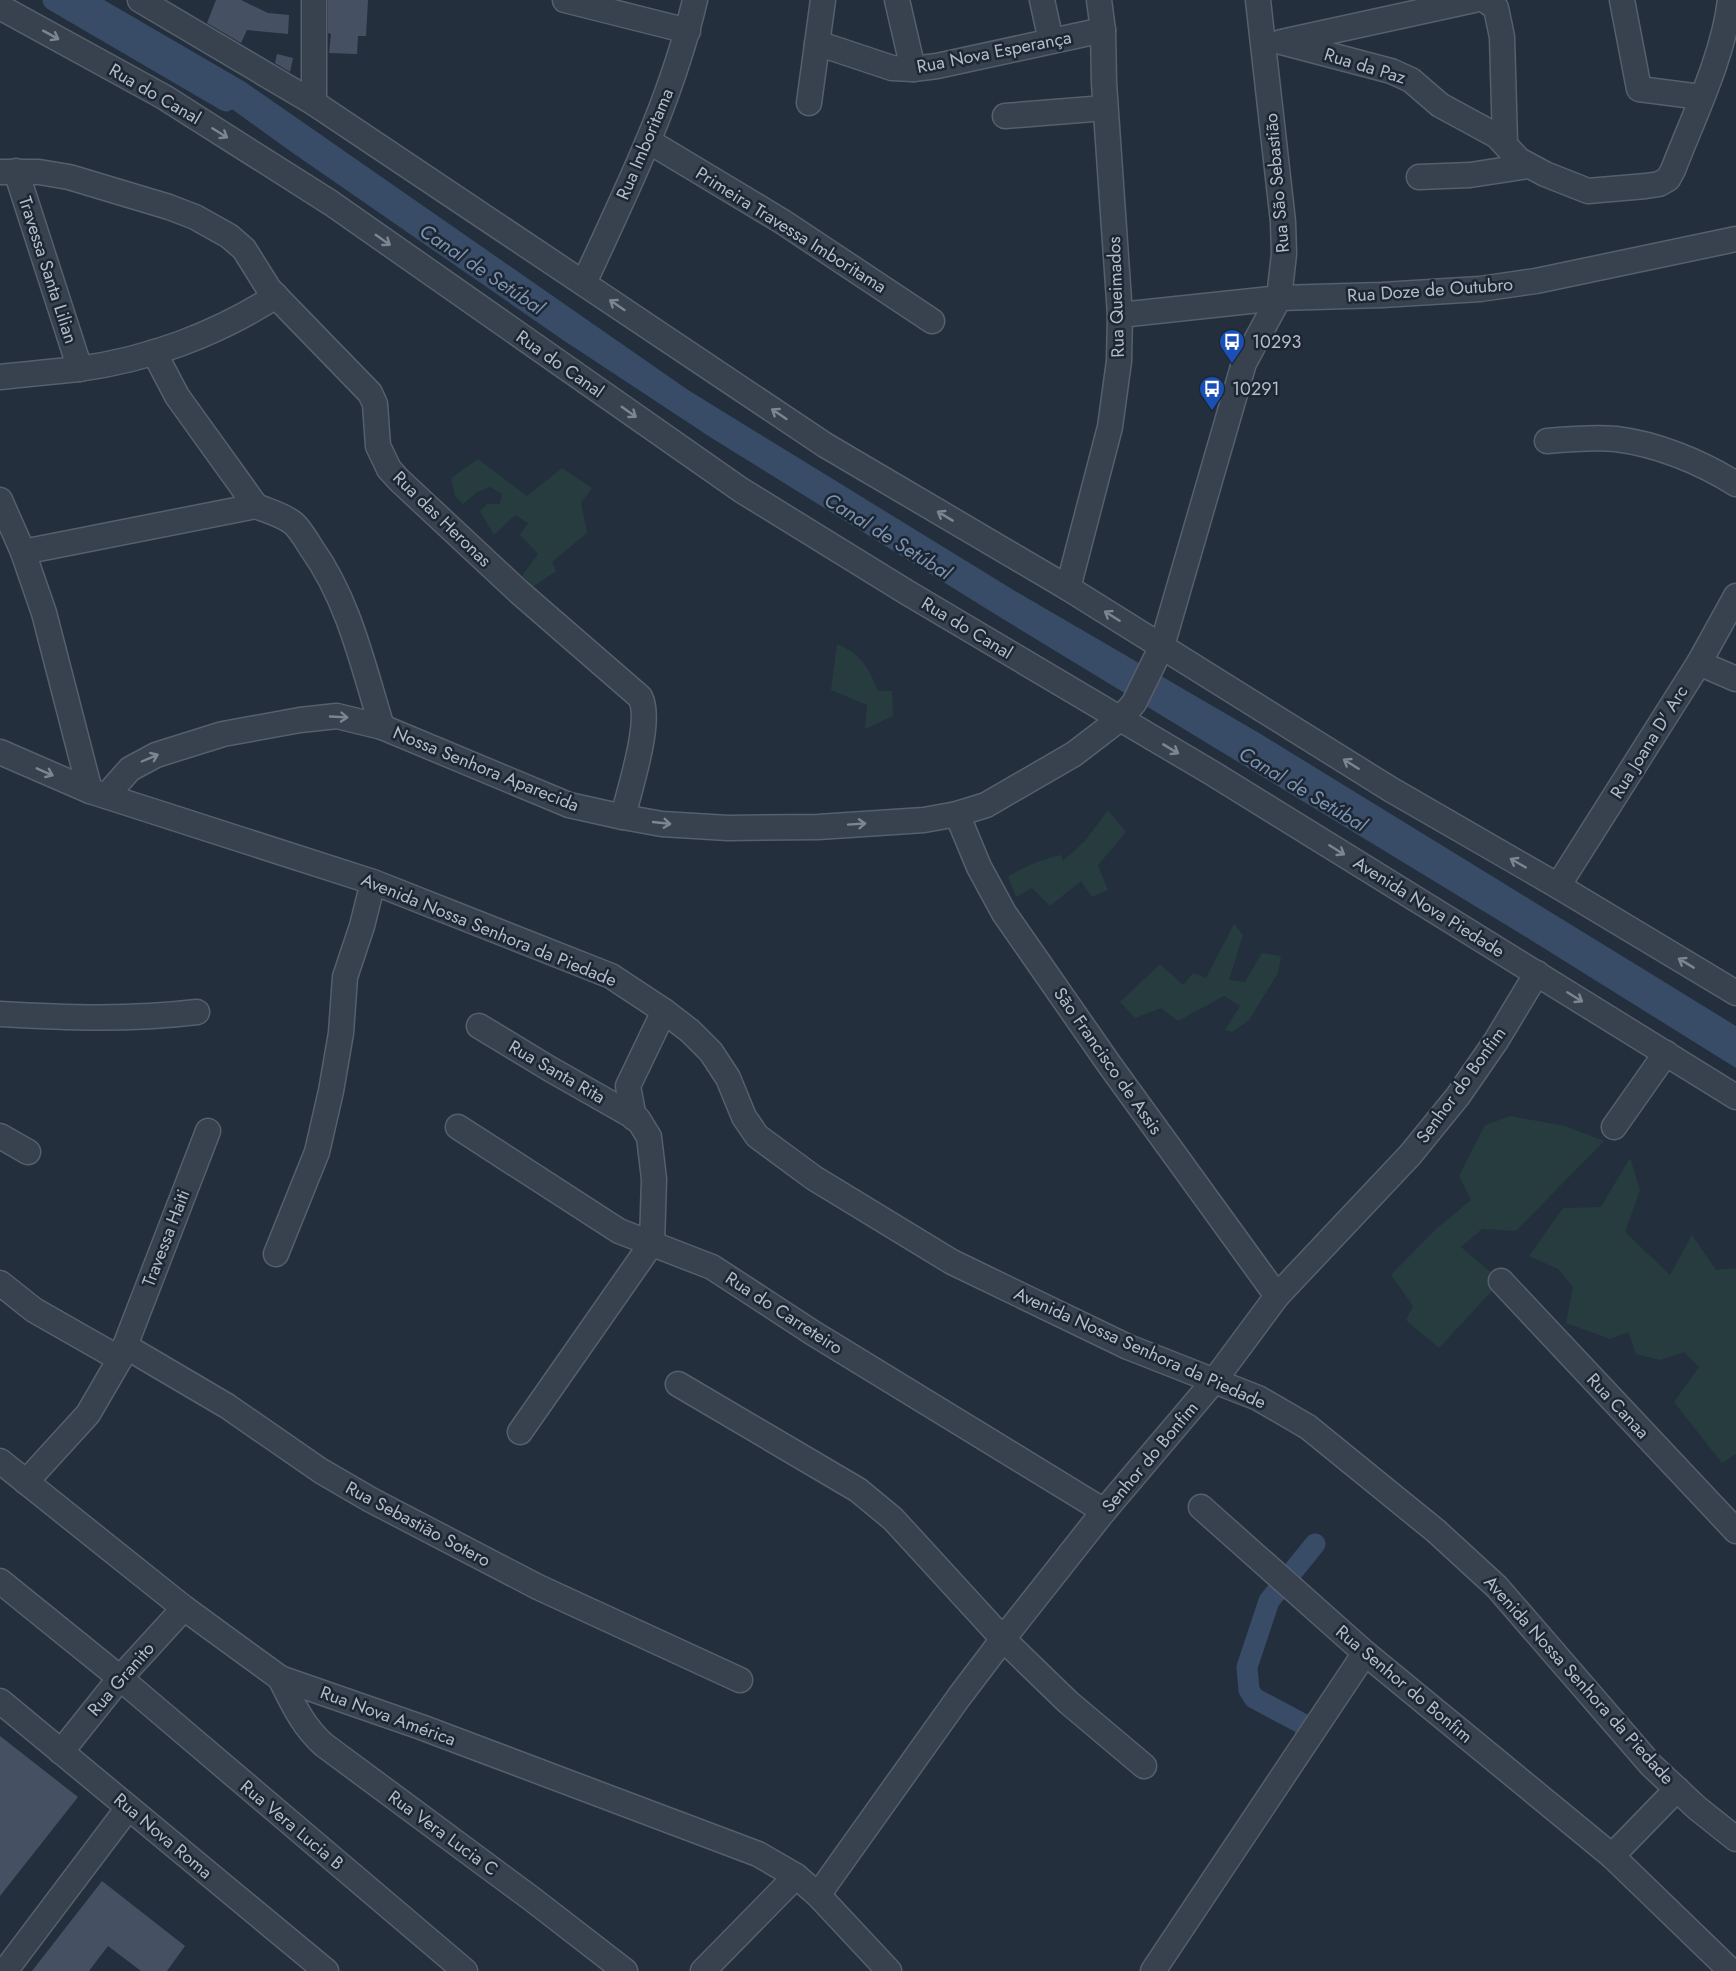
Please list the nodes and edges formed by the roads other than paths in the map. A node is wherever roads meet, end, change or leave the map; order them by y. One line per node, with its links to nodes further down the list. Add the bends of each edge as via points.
1 (140, 0): 22 (street)
2 (314, 0): 22 (street)
3 (565, 0): 15 (street)
4 (695, 0): 15 (street, Rua Imboritama)
5 (823, 0): 18 (street)
6 (897, 0): 20 (street)
7 (1042, 0): 17 (street)
8 (1099, 0): 16 (street, Rua Queimados)
9 (1258, 0): 19 (street, Rua São Sebastião)
10 (1474, 0): 19 (street)
11 (1485, 0): 27 (street, via 1496,8 1502,37)
12 (1622, 0): 21 (street, via 1639,88)
13 (1730, 0): 21 (street, via 1728,20)
14 (0, 7): 50 (street, Rua do Canal, one-way to 50, via 164,97 331,203 741,490 908,593)
15 (688, 30): 26 (street, Rua Imboritama)
16 (1103, 30): 17 (street, Rua Nova Esperança); 24 (street, Rua Queimados)
17 (1051, 41): 20 (street, Rua Nova Esperança)
18 (817, 43): 20 (street, Rua Nova Esperança, via 892,68); 23 (street)
19 (1272, 43): 27 (street, Rua da Paz, via 1411,80 1440,105); 34 (street, Rua São Sebastião, via 1284,254)
20 (913, 69)
21 (1701, 97): 28 (street, Rua da Paz, via 1673,170 1659,184 1588,191)
22 (314, 103): 32 (street)
23 (809, 103)
24 (1105, 108): 25 (street); 35 (street, Rua Queimados)
25 (1005, 116)
26 (650, 142): 32 (street, Rua Imboritama); 36 (street, Primeira Travessa Imboritama, via 783,222)
27 (1505, 142): 28 (street, Rua da Paz, via 1511,153)
28 (1528, 166): 30 (street, via 1470,175)
29 (8, 171): 33 (street, Rua das Heronas, via 69,177 195,218 236,241); 38 (street, Travessa Santa Lilian)
30 (1419, 177)
31 (1736, 239): 34 (street, Rua Doze de Outubro, via 1480,289)
32 (584, 283): 45 (street, one-way to 32, via 825,445)
33 (276, 296): 37 (street, via 227,325); 55 (street, Rua das Heronas, via 370,393 375,404 378,446 389,469 519,592 640,697 645,713 643,731)
34 (1279, 298): 35 (street, Rua Doze de Outubro); 47 (street, Rua São Sebastião, via 1244,363)
35 (1120, 315): 45 (street, Rua Queimados, via 1119,361 1110,427)
36 (932, 321)
37 (154, 352): 38 (street); 43 (street, via 177,396)
38 (80, 369): 39 (street)
39 (0, 377)
40 (1547, 441): 41 (street, via 1616,439 1648,446 1689,460)
41 (1736, 484)
42 (0, 500): 44 (street)
43 (256, 506): 44 (street); 51 (street, via 292,523 326,569 350,624)
44 (23, 552): 53 (street)
45 (1068, 588): 47 (street, one-way to 45)
46 (1736, 596): 48 (street, Rua Joana D' Arc)
47 (1158, 657): 50 (street, Nossa Senhora Aparecida); 57 (street, one-way to 47)
48 (1699, 663): 49 (street); 57 (street, Rua Joana D' Arc)
49 (1736, 679)
50 (1128, 711): 54 (street, Nossa Senhora Aparecida, via 1074,754 1031,780 986,805); 58 (street, Avenida Nova Piedade, one-way to 58)
51 (382, 727): 53 (street, Nossa Senhora Aparecida, one-way to 51, via 137,764 223,734 337,716); 55 (street, Nossa Senhora Aparecida, via 546,797)
52 (0, 752): 53 (street, Avenida Nossa Senhora da Piedade, one-way to 53)
53 (98, 794): 56 (street, Avenida Nossa Senhora da Piedade)
54 (957, 814): 55 (street, Nossa Senhora Aparecida, one-way to 54, via 717,827 807,827 924,820); 76 (street, São Francisco de Assis, via 1004,913)
55 (623, 817)
56 (373, 882): 60 (street, Avenida Nossa Senhora da Piedade, via 611,976); 73 (street, via 345,977 341,1033 317,1152)
57 (1558, 886): 59 (street, one-way to 57)
58 (1537, 973): 64 (street, Avenida Nova Piedade, one-way to 64); 76 (street, Senhor do Bonfim, via 1458,1096 1410,1155)
59 (1736, 993)
60 (664, 1011): 66 (street, via 628,1086); 78 (street, Avenida Nossa Senhora da Piedade, via 711,1052 757,1137 814,1178 952,1262 1128,1347)
61 (197, 1012): 62 (street, via 107,1018)
62 (0, 1014)
63 (479, 1026): 66 (street, Rua Santa Rita)
64 (1665, 1053): 65 (street, Avenida Nova Piedade); 68 (street)
65 (1736, 1097)
66 (634, 1118): 72 (street, via 646,1129 650,1143 654,1179)
67 (458, 1127): 72 (street, Rua do Carreteiro, via 612,1227)
68 (1614, 1127)
69 (208, 1131): 77 (street, Travessa Haiti)
70 (0, 1136): 71 (street)
71 (28, 1152)
72 (652, 1243): 80 (street); 84 (street, Rua do Carreteiro, via 712,1267)
73 (276, 1254)
74 (1501, 1281): 85 (street, Rua Canaa)
75 (0, 1283): 77 (street, Rua Sebastião Sotero, via 34,1310)
76 (1277, 1296): 78 (street, Senhor do Bonfim)
77 (122, 1352): 82 (street, via 88,1414); 92 (street, Rua Sebastião Sotero, via 226,1406 321,1472 371,1500 538,1587)
78 (1214, 1381): 84 (street, Senhor do Bonfim); 96 (street, Avenida Nossa Senhora da Piedade, via 1258,1398 1308,1428 1444,1539 1497,1587 1604,1712)
79 (678, 1384): 88 (street, via 876,1503)
80 (520, 1432)
81 (0, 1461): 82 (street, Rua Nova América)
82 (26, 1482): 87 (street, Rua Nova América)
83 (1201, 1507): 89 (street, Rua Senhor do Bonfim)
84 (1104, 1511): 88 (street, Senhor do Bonfim)
85 (1736, 1531)
86 (0, 1581): 90 (street, Rua Vera Lucia B)
87 (184, 1608): 90 (street, Rua Granito); 91 (street, Rua Nova América)
88 (1008, 1645): 95 (street); 101 (street, Senhor do Bonfim)
89 (1365, 1653): 99 (street, Rua Senhor do Bonfim); 108 (street)
90 (120, 1678): 94 (street, Rua Granito); 104 (street, Rua Vera Lucia B)
91 (280, 1678): 100 (street, Rua Nova América, via 736,1845); 105 (street, Rua Vera Lucia C, via 304,1721 324,1745)
92 (740, 1680)
93 (0, 1701): 94 (street, Rua Nova Roma)
94 (61, 1752): 97 (street, Rua Nova Roma)
95 (1144, 1766)
96 (1677, 1789): 98 (street, Avenida Nossa Senhora da Piedade); 99 (street)
97 (129, 1808): 102 (street); 103 (street, Rua Nova Roma)
98 (1736, 1839)
99 (1612, 1857): 109 (street, Rua Senhor do Bonfim)
100 (796, 1876): 101 (street, Rua Nova América); 106 (street)
101 (818, 1895): 107 (street, Rua Nova América)
102 (5, 1971)
103 (326, 1971)
104 (465, 1971)
105 (625, 1971)
106 (703, 1971)
107 (889, 1971)
108 (1153, 1971)
109 (1731, 1971)

